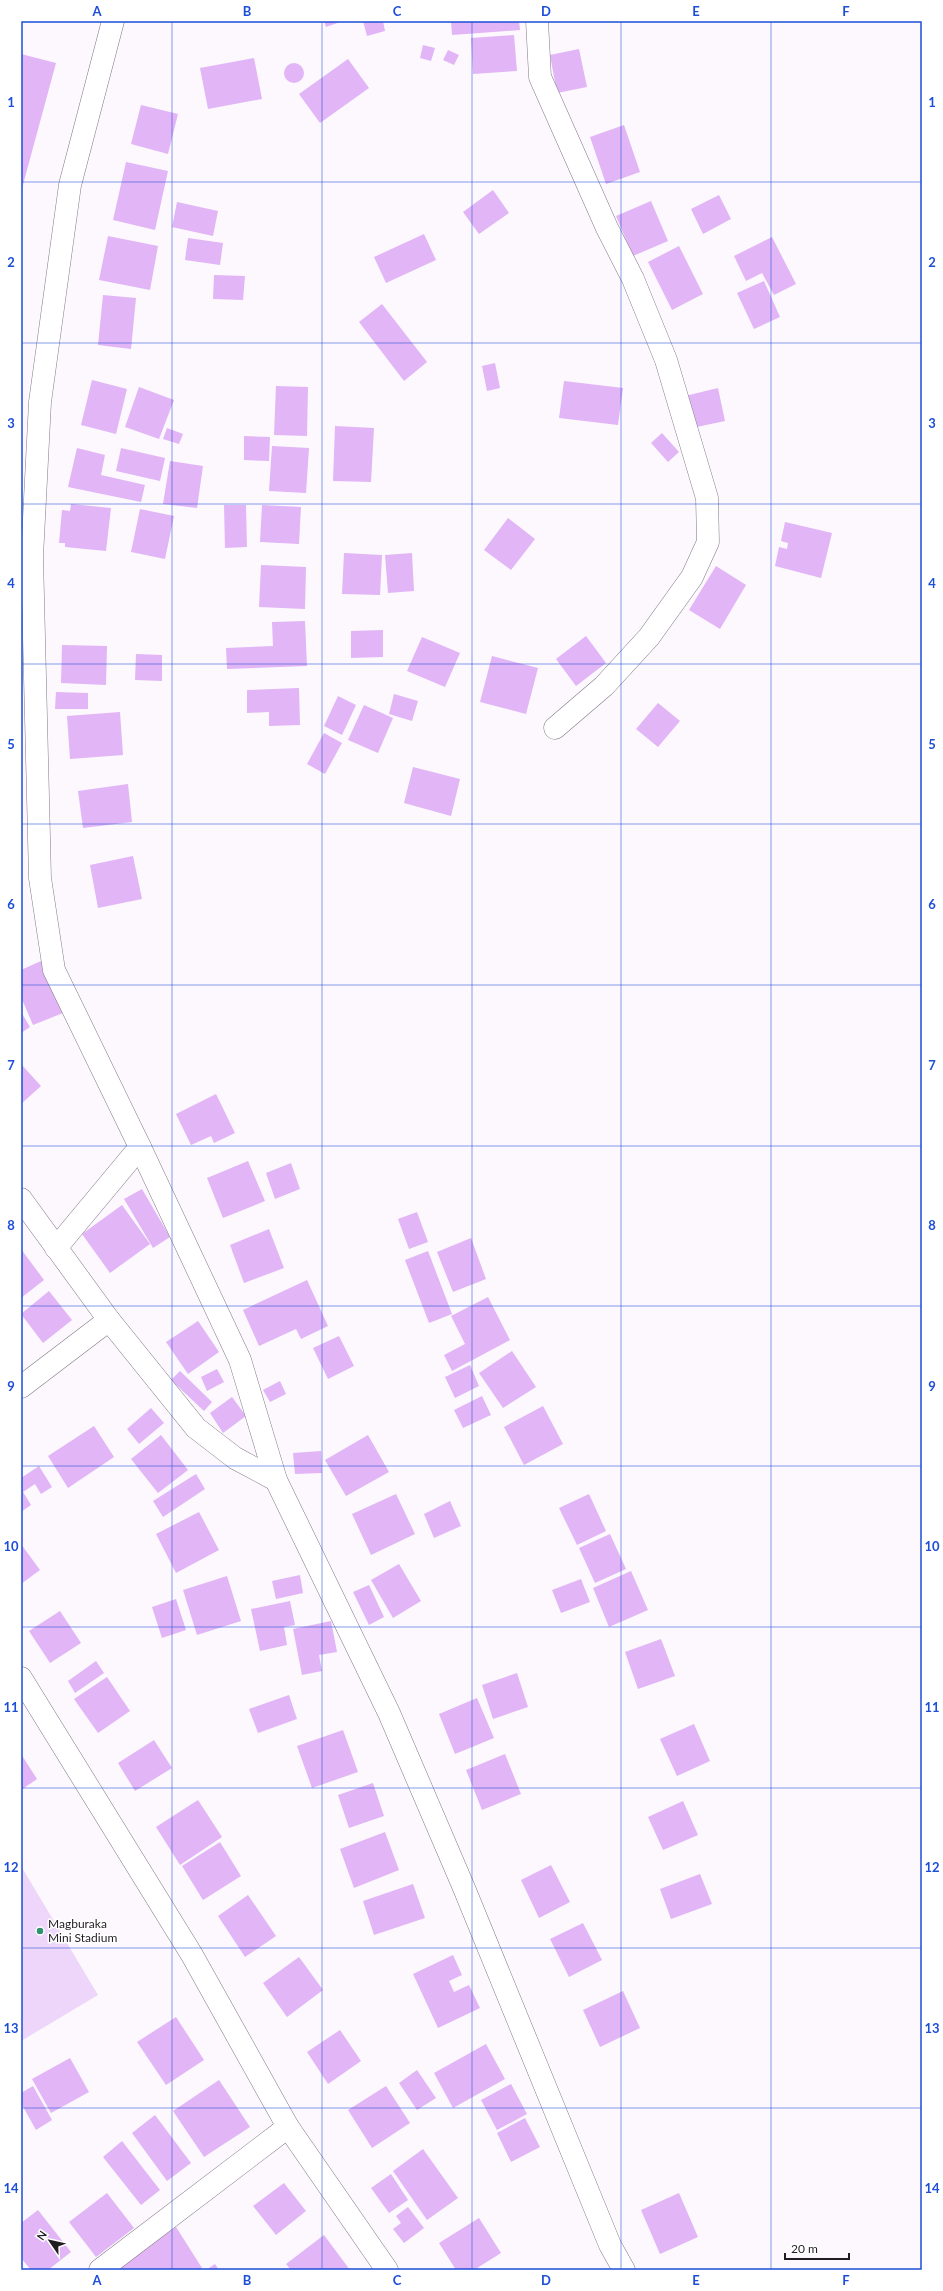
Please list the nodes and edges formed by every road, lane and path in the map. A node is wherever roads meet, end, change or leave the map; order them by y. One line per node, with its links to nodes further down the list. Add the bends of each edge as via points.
1 (113, 21): 3 (street, via 70,185 40,402)
2 (537, 21): 4 (street, via 540,77 633,280 666,360 695,455 707,505 708,542 692,577 649,637 614,675)
3 (26, 555): 5 (street, via 40,878 54,970)
4 (555, 728)
5 (140, 1147): 7 (street); 10 (street, via 240,1360)
6 (21, 1199): 7 (street)
7 (56, 1248): 8 (street)
8 (109, 1320): 9 (street); 10 (street, via 196,1428 235,1458)
9 (21, 1387)
10 (276, 1480): 15 (street, via 389,1712 610,2245)
11 (21, 1678): 12 (street, via 192,1955)
12 (288, 2127): 13 (street); 14 (street)
13 (100, 2270)
14 (387, 2270)
15 (624, 2270)

